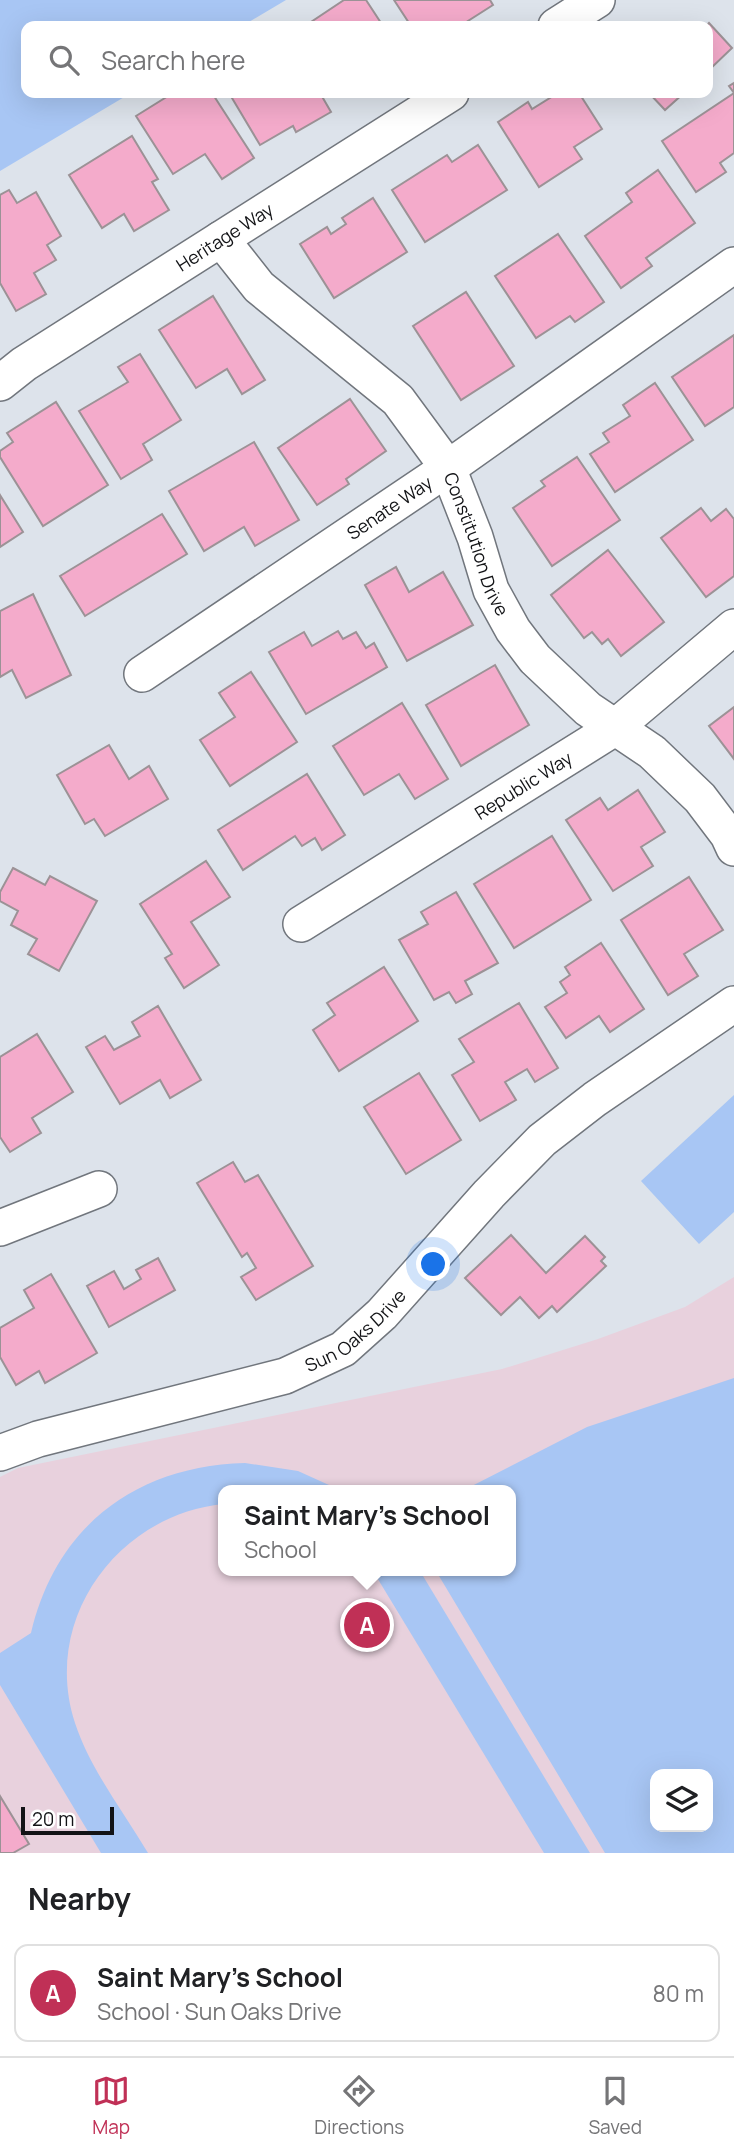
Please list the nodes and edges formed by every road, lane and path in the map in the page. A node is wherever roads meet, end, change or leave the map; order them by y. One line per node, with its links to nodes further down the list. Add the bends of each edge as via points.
1 (597, 0): 2 (street)
2 (564, 21)
3 (443, 98): 4 (street, Heritage Way)
4 (221, 239): 6 (street, Heritage Way); 7 (street, Constitution Drive, via 259,287 398,400)
5 (734, 265): 7 (street, Senate Way)
6 (0, 383)
7 (448, 468): 9 (street, Senate Way); 10 (street, Constitution Drive, via 491,590 513,630 535,659)
8 (734, 627): 10 (street, Republic Way)
9 (142, 674)
10 (613, 729): 11 (street, Constitution Drive, via 652,752 699,798); 12 (street, Republic Way)
11 (734, 848)
12 (301, 924)
13 (734, 1004): 16 (street, Sun Oaks Drive, via 542,1140 382,1314 343,1349 285,1376 38,1438)
14 (99, 1189): 15 (street)
15 (0, 1228)
16 (0, 1452)

